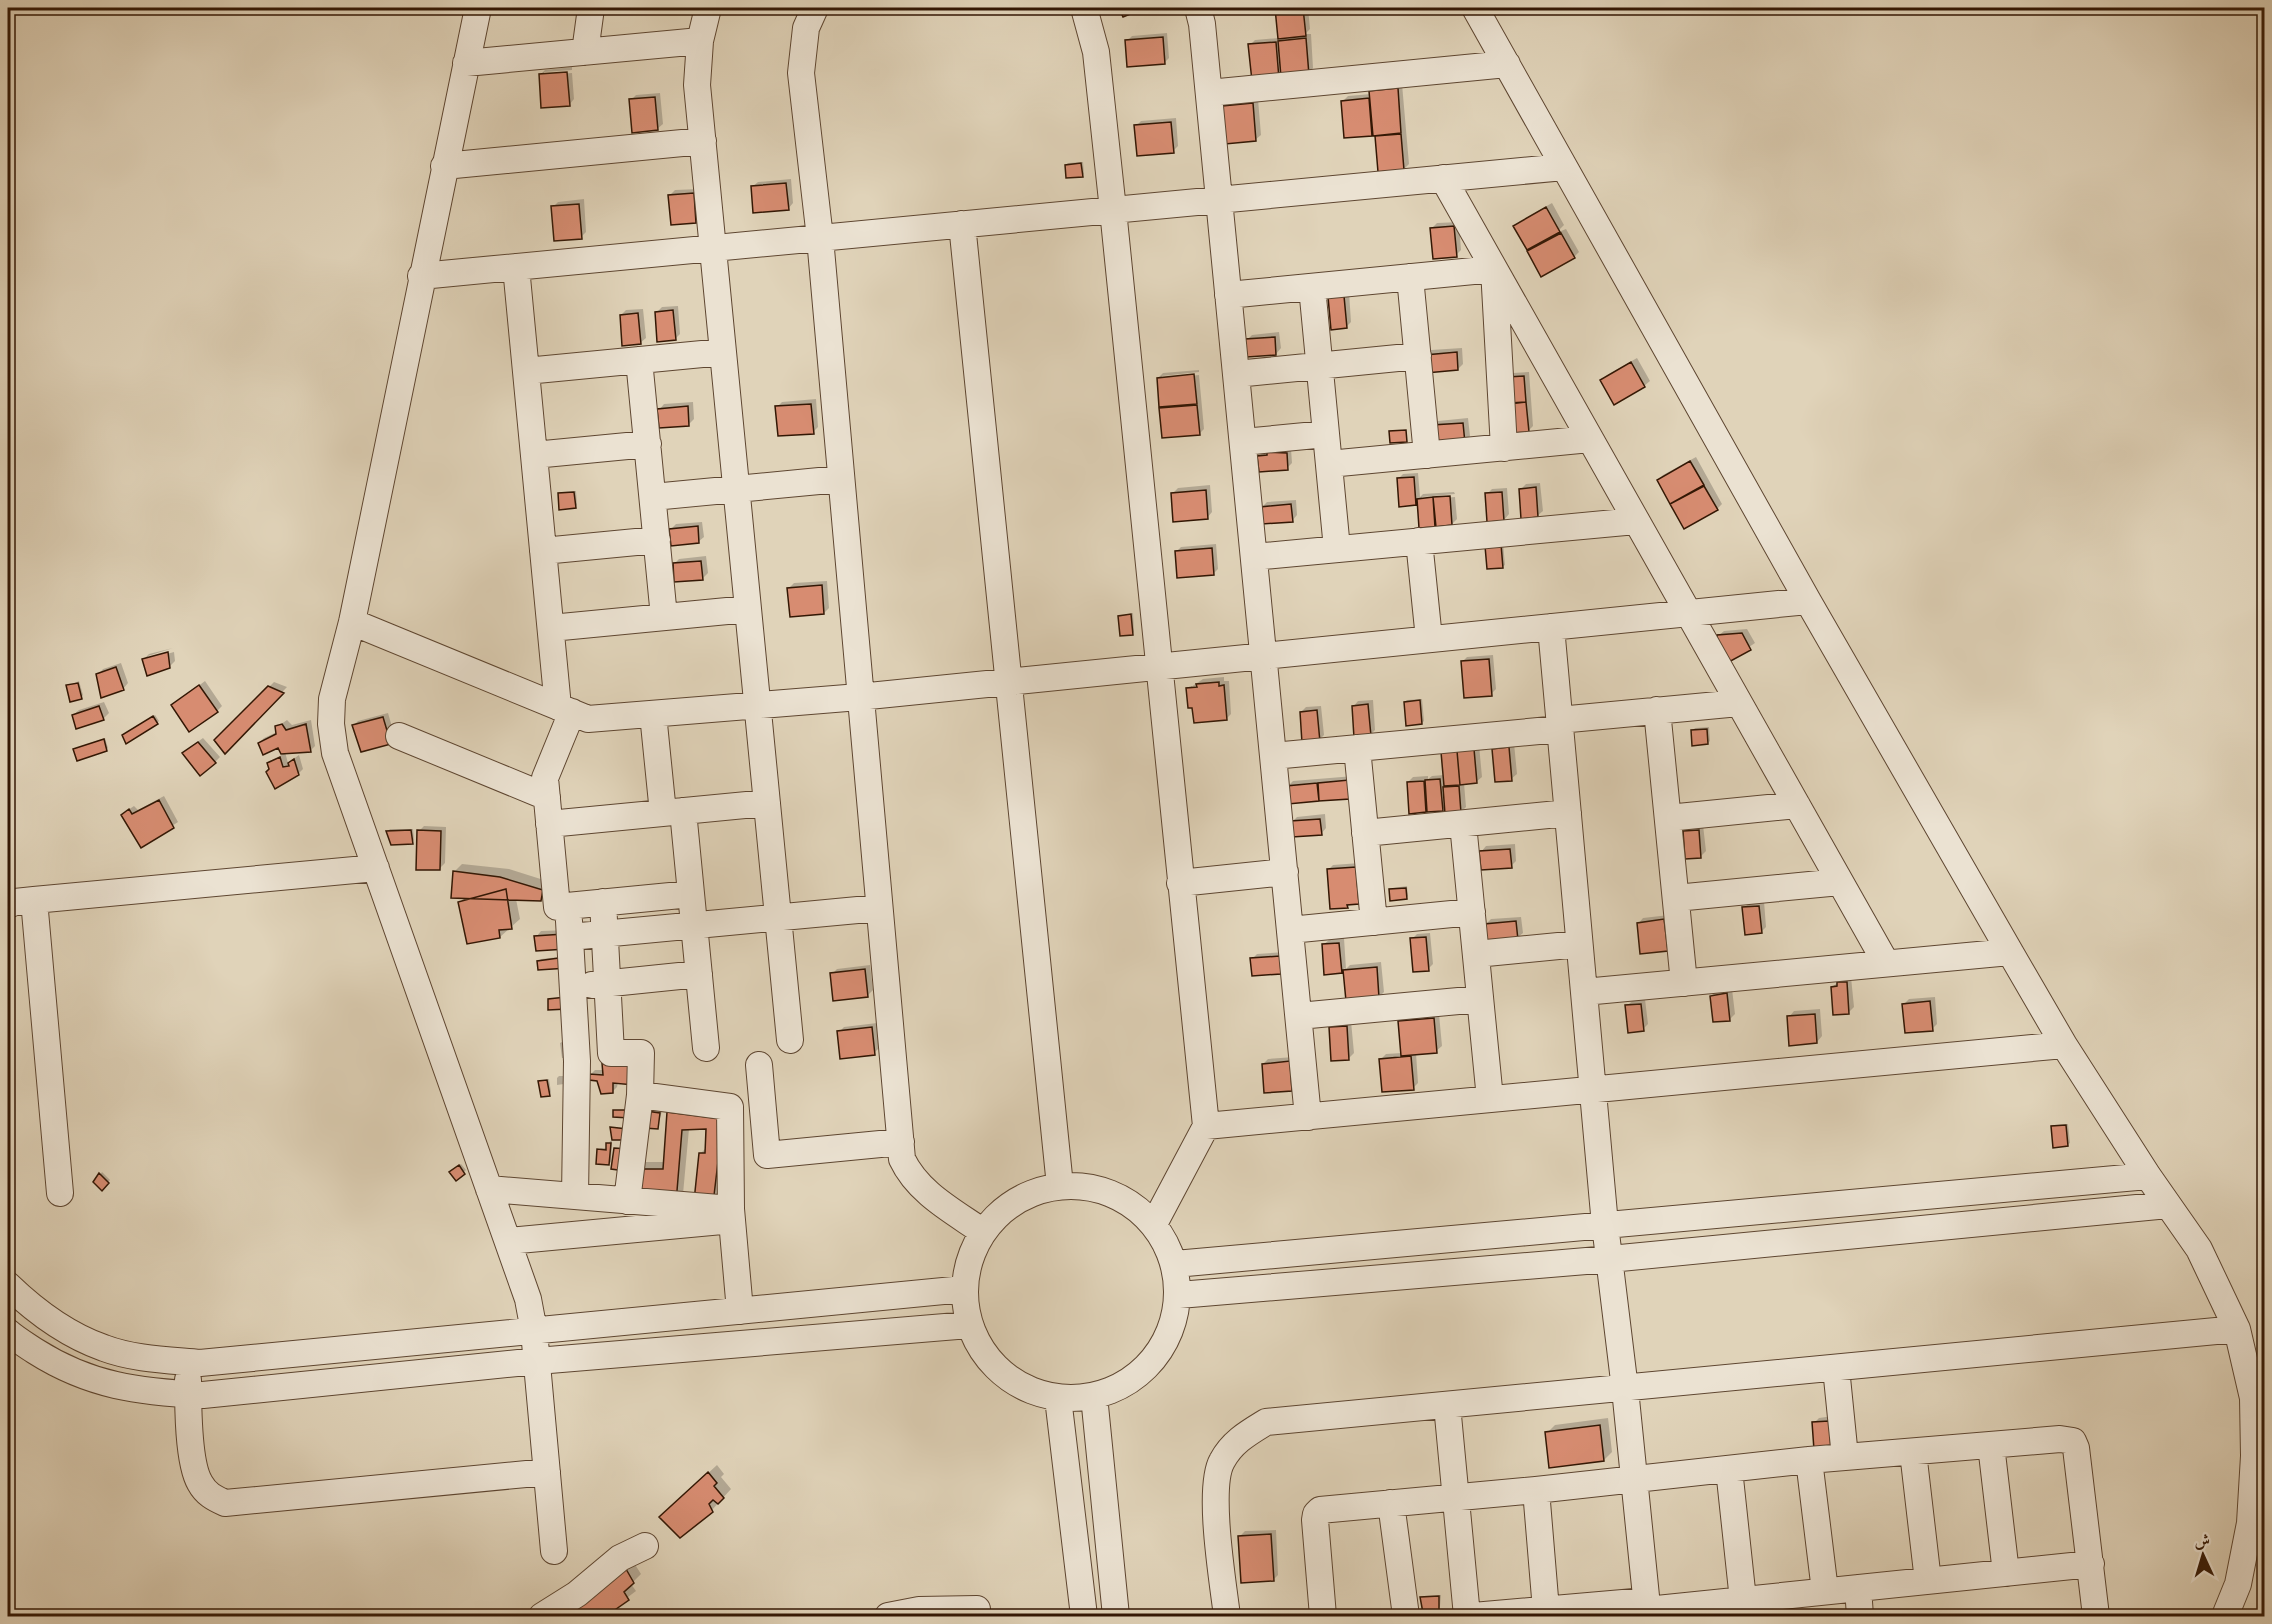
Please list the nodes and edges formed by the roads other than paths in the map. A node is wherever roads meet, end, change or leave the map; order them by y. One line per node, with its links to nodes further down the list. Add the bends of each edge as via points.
1 (478, 8): 10 (street)
2 (591, 8): 9 (street)
3 (708, 8): 8 (street)
4 (815, 8): 20 (street, via 806,28 801,73)
5 (1084, 8): 18 (street, via 1096,52)
6 (1198, 8): 12 (street)
7 (1475, 8): 11 (street)
8 (700, 41): 9 (street); 13 (street, via 697,85)
9 (585, 52): 10 (street)
10 (466, 63): 14 (street)
11 (1507, 64): 12 (street); 15 (street)
12 (1209, 93): 17 (street)
13 (703, 141): 14 (street); 21 (street)
14 (444, 166): 24 (street)
15 (1564, 167): 16 (street); 51 (street)
16 (1443, 178): 17 (street); 23 (street)
17 (1219, 200): 18 (street); 27 (street)
18 (1113, 210): 19 (street); 60 (street)
19 (962, 224): 20 (street); 61 (street)
20 (820, 238): 21 (street); 42 (street)
21 (713, 248): 22 (street); 28 (street)
22 (516, 267): 24 (street); 32 (street)
23 (1494, 269): 25 (street); 35 (street); 38 (street)
24 (422, 276): 55 (street)
25 (1410, 277): 26 (street); 29 (street)
26 (1312, 287): 27 (street); 31 (street)
27 (1228, 295): 33 (street)
28 (723, 352): 30 (street); 43 (street)
29 (1418, 356): 31 (street); 40 (street)
30 (639, 360): 32 (street); 37 (street)
31 (1320, 366): 33 (street); 34 (street)
32 (526, 371): 39 (street)
33 (1236, 374): 36 (street)
34 (1326, 434): 36 (street); 41 (street)
35 (1590, 440): 38 (street); 45 (street)
36 (1243, 442): 50 (street)
37 (648, 444): 39 (street); 44 (street)
38 (1504, 448): 40 (street)
39 (534, 455): 49 (street)
40 (1427, 455): 41 (street)
41 (1329, 465): 48 (street)
42 (840, 479): 43 (street); 62 (street)
43 (736, 489): 44 (street); 52 (street)
44 (653, 497): 46 (street)
45 (1636, 520): 47 (street); 53 (street)
46 (657, 540): 49 (street); 54 (street)
47 (1419, 541): 48 (street); 58 (street)
48 (1337, 549): 50 (street)
49 (543, 551): 57 (street)
50 (1254, 557): 59 (street)
51 (1808, 601): 53 (street); 100 (street)
52 (748, 609): 54 (street); 64 (street)
53 (1688, 613): 56 (street); 63 (street)
54 (664, 617): 57 (street)
55 (352, 622): 65 (street); 81 (street, via 332,699 331,724 335,753)
56 (1551, 627): 58 (street); 68 (street)
57 (551, 628): 65 (street)
58 (1429, 639): 59 (street)
59 (1263, 656): 60 (street); 71 (street)
60 (1158, 667): 61 (street); 83 (street)
61 (1009, 682): 62 (street); 121 (street)
62 (859, 697): 64 (street); 91 (street)
63 (1739, 703): 66 (street); 74 (street)
64 (757, 705): 67 (street); 73 (street)
65 (565, 710): 67 (street, via 588,719); 72 (street, via 545,778)
66 (1657, 710): 68 (street); 77 (street)
67 (653, 714): 75 (street)
68 (1560, 724): 70 (street); 76 (street)
69 (399, 736): 72 (street)
70 (1357, 748): 71 (street); 80 (street)
71 (1273, 756): 82 (street)
72 (546, 797): 78 (street)
73 (767, 803): 75 (street); 93 (street)
74 (1797, 805): 77 (street); 84 (street)
75 (673, 812): 78 (street); 85 (street)
76 (1568, 813): 79 (street); 99 (street)
77 (1668, 818): 86 (street)
78 (549, 824): 90 (street, via 557,907)
79 (1463, 824): 80 (street); 92 (street)
80 (1365, 833): 94 (street)
81 (376, 868): 87 (street); 122 (street)
82 (1285, 872): 83 (street); 96 (street)
83 (1180, 882): 118 (street)
84 (1840, 882): 86 (street); 102 (street)
85 (691, 894): 88 (street); 95 (street)
86 (1676, 898): 105 (street)
87 (34, 900): 89 (street); 123 (street)
88 (603, 902): 90 (street); 97 (street)
89 (8, 905)
90 (568, 906): 98 (street)
91 (879, 908): 93 (street); 119 (street)
92 (1472, 912): 94 (street); 101 (street)
93 (778, 917): 95 (street); 110 (street)
94 (1374, 922): 96 (street)
95 (694, 926): 97 (street); 103 (street)
96 (1290, 930): 109 (street)
97 (604, 934): 98 (street); 104 (street)
98 (570, 938): 106 (street)
99 (1580, 944): 101 (street); 107 (street)
100 (2010, 951): 102 (street); 111 (street)
101 (1476, 954): 108 (street)
102 (1886, 963): 105 (street)
103 (699, 974): 104 (street); 112 (street)
104 (607, 983): 106 (street); 115 (street, via 611,1053 641,1053)
105 (1684, 983): 107 (street)
106 (572, 986): 124 (street)
107 (1584, 992): 114 (street)
108 (1480, 999): 109 (street); 116 (street)
109 (1299, 1016): 117 (street)
110 (790, 1040)
111 (2064, 1046): 114 (street); 120 (street)
112 (706, 1048)
113 (759, 1065): 119 (street, via 767,1155)
114 (1593, 1090): 116 (street); 129 (street)
115 (640, 1095): 125 (street); 127 (street, via 730,1107)
116 (1490, 1099): 117 (street)
117 (1308, 1117): 118 (street)
118 (1206, 1126): 128 (street)
119 (901, 1142): 130 (street, via 902,1160 921,1188)
120 (2148, 1176): 126 (street); 129 (street)
121 (1060, 1186): 128 (street, via 1095,1188 1127,1202); 130 (street, via 1027,1196 999,1214)
122 (489, 1189): 124 (street); 131 (street)
123 (60, 1193)
124 (575, 1196): 125 (street)
125 (627, 1201): 127 (street)
126 (2169, 1205): 132 (street); 139 (street, via 2199,1249)
127 (731, 1215): 131 (street); 137 (street)
128 (1154, 1224): 133 (street)
129 (1605, 1225): 132 (street); 133 (street)
130 (983, 1232): 135 (street, via 968,1264)
131 (508, 1241): 140 (street, via 528,1299)
132 (1610, 1259): 136 (street); 145 (street)
133 (1175, 1264): 136 (street)
134 (8, 1285): 143 (street, via 67,1333 105,1349)
135 (964, 1288): 137 (street); 138 (street)
136 (1179, 1295): 147 (street, via 1172,1330 1154,1360 1127,1384)
137 (740, 1311): 140 (street)
138 (969, 1324): 142 (street); 148 (street, via 982,1352 1003,1374 1029,1390)
139 (2237, 1329): 144 (street); 182 (street, via 2253,1398 2254,1456 2250,1523 2238,1584)
140 (534, 1331): 142 (street); 143 (street)
141 (8, 1332): 146 (street, via 57,1365 105,1384)
142 (537, 1361): 146 (street); 155 (street)
143 (188, 1362): 146 (street)
144 (1836, 1368): 145 (street); 152 (street)
145 (1625, 1389): 149 (street); 156 (street)
146 (188, 1395): 155 (street, via 194,1469 211,1497 225,1503)
147 (1094, 1396): 148 (street); 174 (street)
148 (1058, 1398): 173 (street)
149 (1447, 1405): 158 (street); 175 (street, via 1266,1422 1240,1438 1221,1463 1214,1498)
150 (1991, 1445): 151 (street); 162 (street, via 2073,1441); 163 (street)
151 (1913, 1452): 152 (street); 164 (street)
152 (1845, 1457): 153 (street)
153 (1809, 1460): 154 (street); 166 (street)
154 (1729, 1469): 156 (street); 167 (street)
155 (547, 1472): 161 (street)
156 (1634, 1480): 157 (street); 169 (street)
157 (1536, 1490): 158 (street); 170 (street)
158 (1455, 1497): 159 (street); 178 (street)
159 (1392, 1503): 176 (street, via 1326,1509 1316,1514); 177 (street)
160 (645, 1546): 171 (street, via 620,1558)
161 (554, 1551)
162 (2091, 1564): 163 (street); 181 (street)
163 (2006, 1573): 164 (street)
164 (1928, 1581): 165 (street)
165 (1858, 1588): 166 (street); 180 (street)
166 (1825, 1591): 167 (street)
167 (1743, 1600): 169 (street)
168 (977, 1609): 172 (street, via 919,1610)
169 (1647, 1609): 170 (street)
170 (1546, 1610): 179 (street)
171 (542, 1617)
172 (888, 1617)
173 (1084, 1617)
174 (1116, 1617)
175 (1227, 1617)
176 (1323, 1617)
177 (1406, 1617)
178 (1467, 1617)
179 (1473, 1617)
180 (1860, 1617)
181 (2097, 1617)
182 (2225, 1617)

